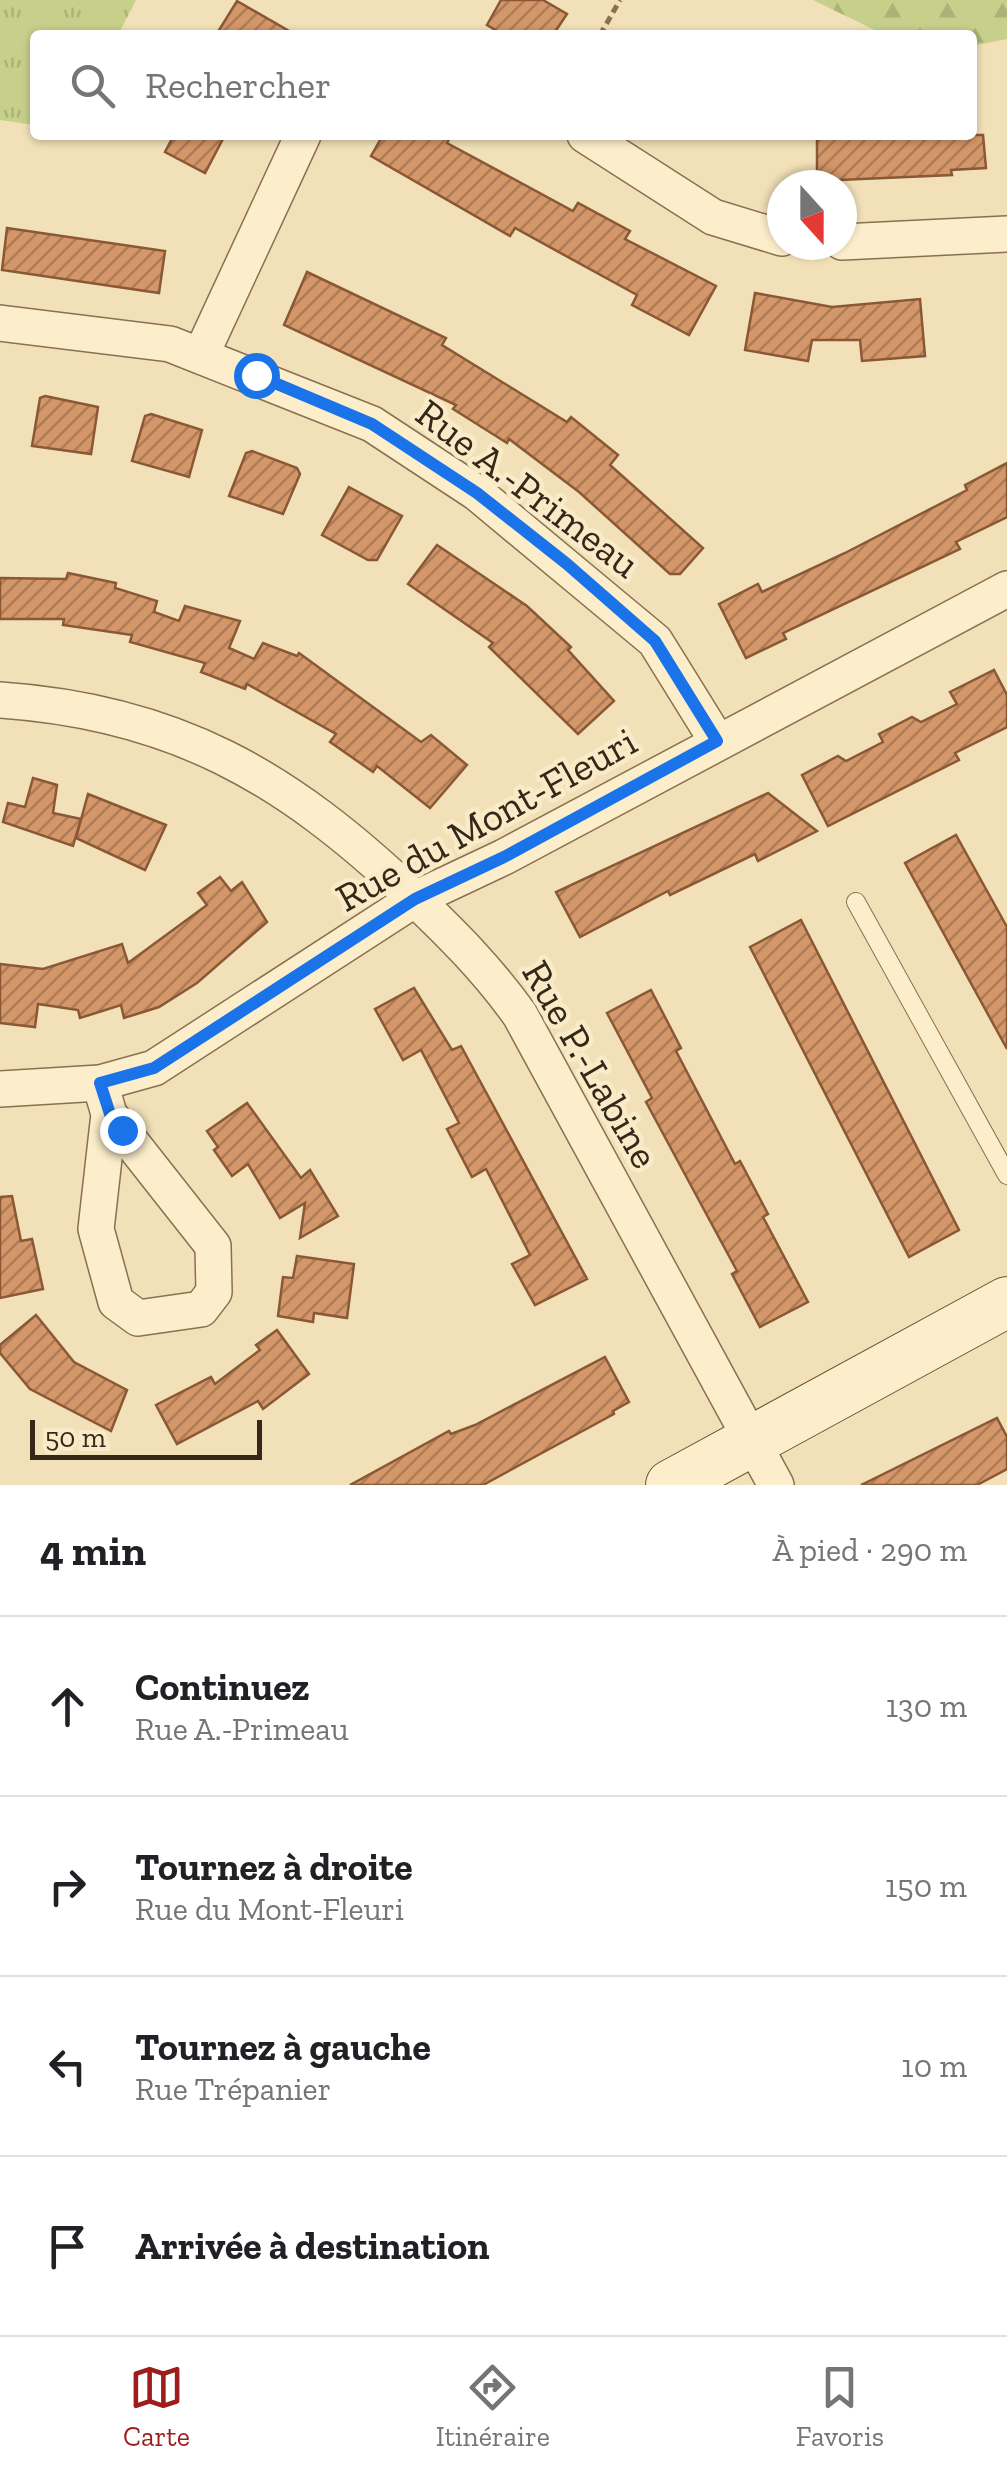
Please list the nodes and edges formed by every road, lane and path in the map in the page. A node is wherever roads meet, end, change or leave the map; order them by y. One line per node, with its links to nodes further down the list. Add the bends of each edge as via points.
1 (620, 0): 2 (path)
2 (603, 30)
3 (301, 140): 9 (street)
4 (593, 140): 5 (street, via 713,217)
5 (767, 233)
6 (1007, 234): 7 (street)
7 (857, 241)
8 (0, 322): 9 (street, Rue A.-Primeau, via 170,344)
9 (201, 355): 12 (street, Rue A.-Primeau, via 372,424 477,493 655,641)
10 (1007, 588): 12 (street, Rue du Mont-Fleuri)
11 (0, 700): 13 (street, Rue P.-Labine, via 61,704 167,732 272,780 342,830)
12 (717, 741): 13 (street, Rue du Mont-Fleuri)
13 (415, 899): 16 (street, Rue du Mont-Fleuri); 19 (street, Rue P.-Labine, via 471,951 520,1015)
14 (856, 902): 17 (lane)
15 (0, 1089): 16 (street, Rue du Mont-Fleuri)
16 (105, 1099): 16 (street, via 96,1229 116,1302 138,1318 201,1309 214,1292 213,1246)
17 (1007, 1175)
18 (1007, 1302): 19 (street)
19 (753, 1441): 20 (street); 21 (street, Rue P.-Labine)
20 (671, 1485)
21 (776, 1485)

